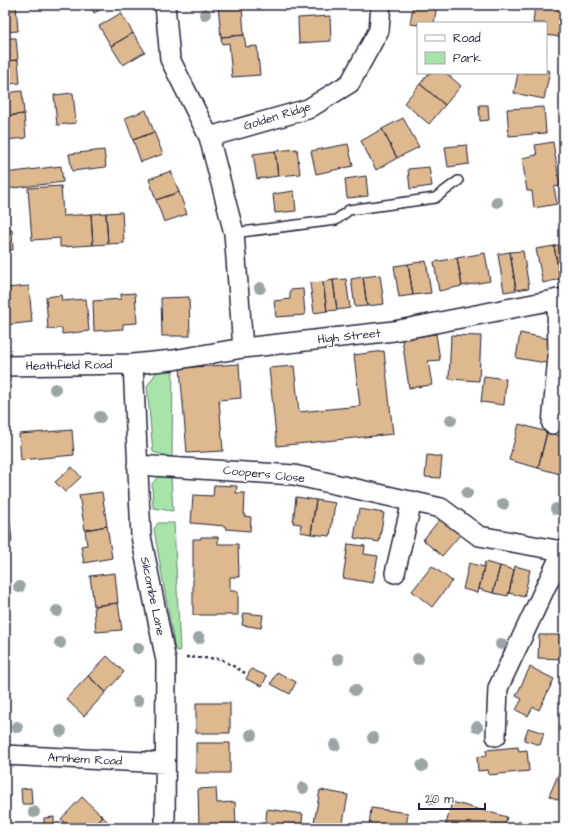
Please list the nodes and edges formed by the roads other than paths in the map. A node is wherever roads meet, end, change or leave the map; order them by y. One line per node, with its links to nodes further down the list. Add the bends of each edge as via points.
1 (165, 5): 3 (street, via 170,59)
2 (381, 5): 3 (street, Golden Ridge, via 379,30 350,83 308,109)
3 (209, 137): 5 (street)
4 (458, 181): 5 (lane, via 435,198 348,210 336,220)
5 (234, 233): 7 (street)
6 (560, 298): 7 (street, High Street, via 394,331); 10 (street)
7 (243, 348): 8 (street, High Street)
8 (133, 364): 9 (street, Heathfield Road); 11 (street, Silcombe Lane)
9 (5, 366)
10 (552, 424)
11 (137, 464): 12 (street, Coopers Close, via 294,475); 17 (street, Silcombe Lane, via 141,536 166,656)
12 (412, 501): 13 (street, Coopers Close, via 441,508 479,536); 14 (street)
13 (563, 550): 15 (street, Coopers Close, via 498,688)
14 (395, 573)
15 (496, 736)
16 (5, 755): 17 (street, Arnhem Road)
17 (165, 763): 18 (street, Silcombe Lane)
18 (166, 828)

